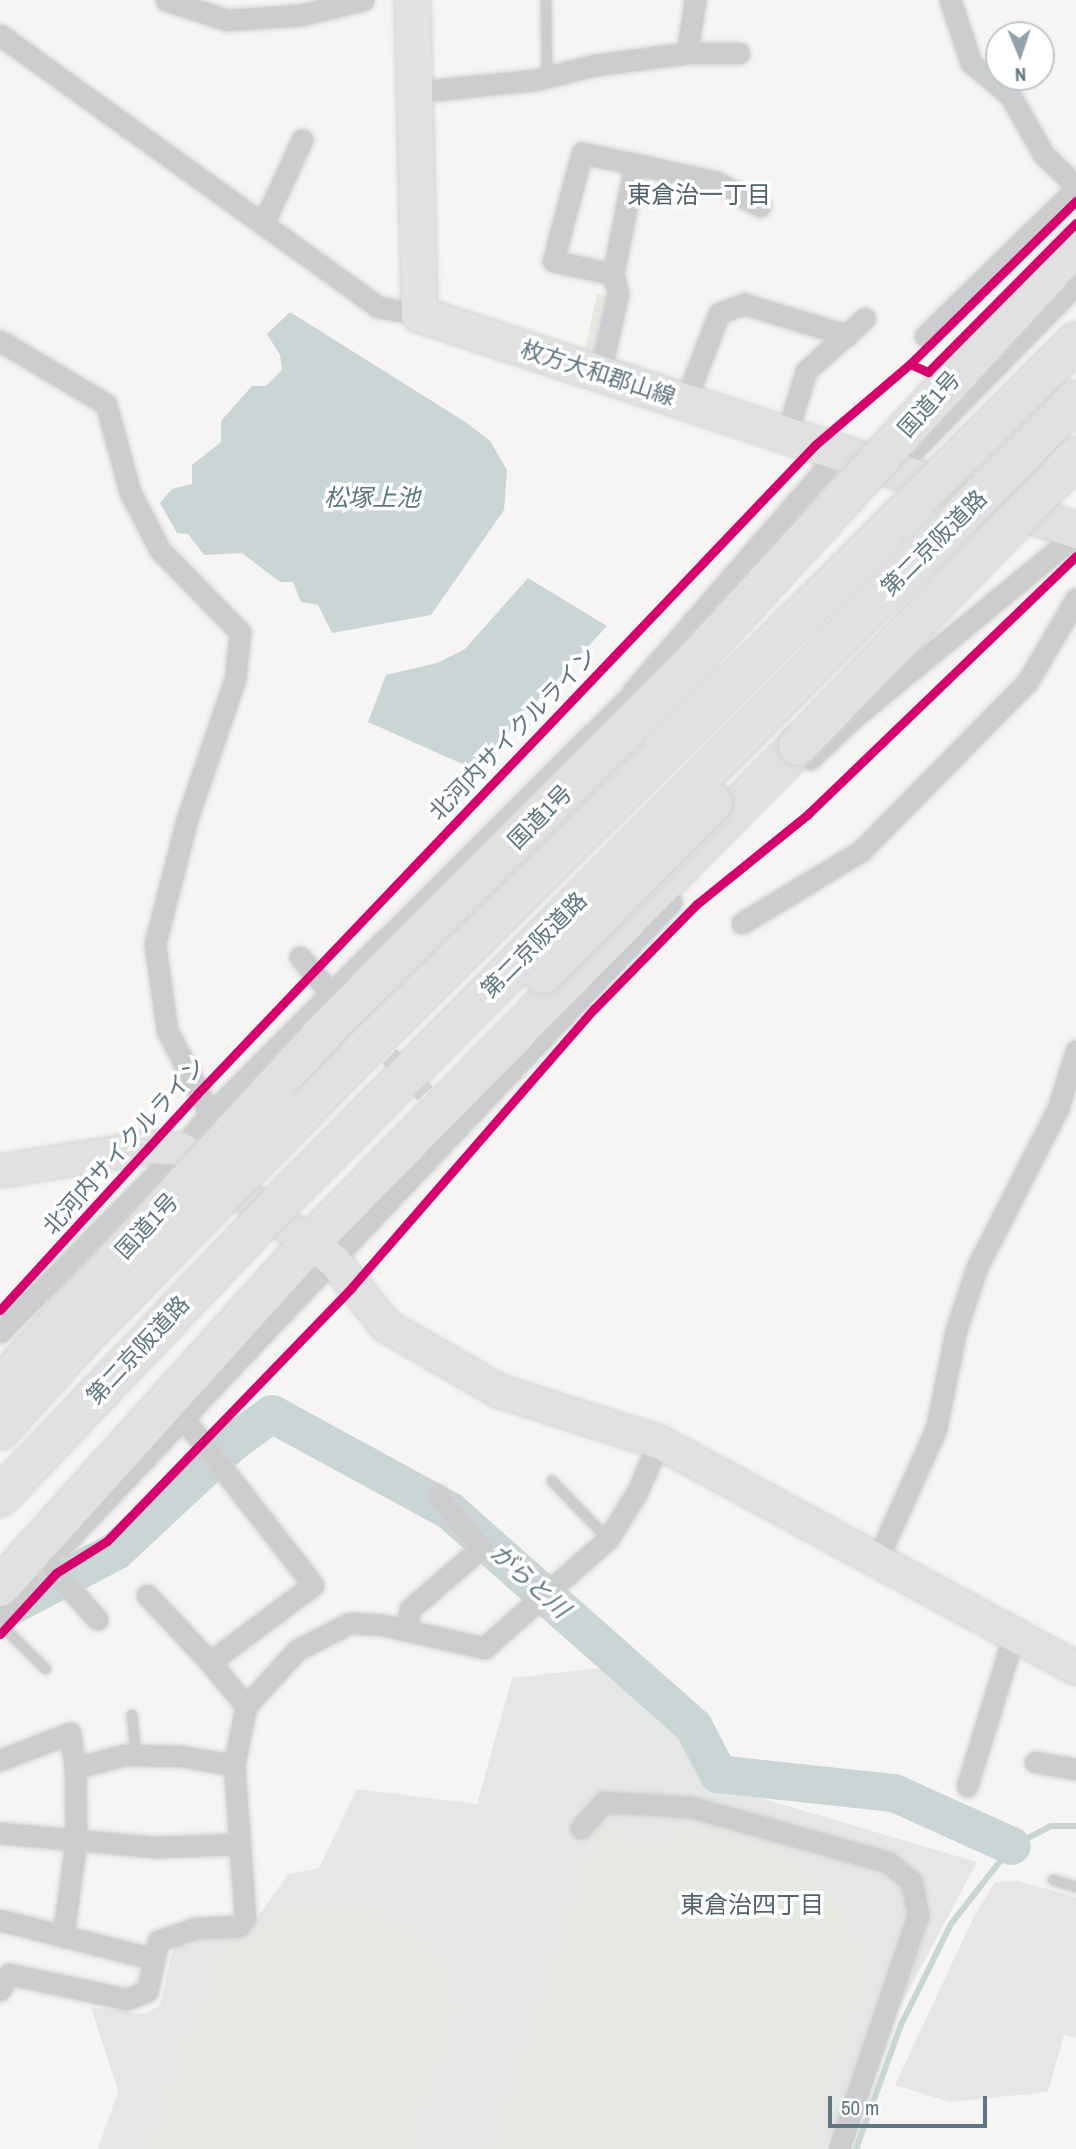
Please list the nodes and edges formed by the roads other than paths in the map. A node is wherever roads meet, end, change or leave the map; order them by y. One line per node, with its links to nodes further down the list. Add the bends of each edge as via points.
1 (166, 0): 2 (street, via 227,20 300,15)
2 (363, 0)
3 (412, 0): 11 (main road)
4 (546, 0): 10 (lane)
5 (695, 0): 8 (street)
6 (950, 0): 14 (street, via 971,63 1010,95 1044,155)
7 (0, 35): 16 (street)
8 (687, 53): 9 (street); 10 (street)
9 (738, 53)
10 (547, 76): 11 (street)
11 (414, 92): 21 (main road)
12 (302, 140): 16 (street)
13 (635, 164): 15 (street, via 716,182); 18 (street); 18 (street, via 582,152 553,261)
14 (1076, 188): 24 (street)
15 (760, 206)
16 (262, 224): 21 (street, via 377,307)
17 (1076, 245): 38 (highway, 国道1号, bridge)
18 (613, 274): 27 (street, via 618,293)
19 (1076, 279): 48 (highway, bridge, via 976,377 498,894 344,1037)
20 (1076, 285): 34 (street)
21 (418, 314): 27 (main road, 枚方大和郡山線)
22 (865, 318): 23 (street)
23 (847, 335): 29 (street, via 744,304 719,313); 30 (street, via 806,371)
24 (925, 337)
25 (0, 341): 45 (street, via 106,404 130,492 160,550 240,632 235,679 187,819 155,944 167,1030)
26 (1076, 342): 48 (highway, 第二京阪道路, bridge)
27 (600, 374): 29 (main road, 枚方大和郡山線)
28 (1076, 400): 51 (highway, 第二京阪道路, bridge, via 399,1081)
29 (685, 402): 30 (main road, 枚方大和郡山線)
30 (786, 436): 32 (main road, 枚方大和郡山線)
31 (1076, 436): 51 (highway, bridge, via 264,1251)
32 (839, 453): 34 (main road, 枚方大和郡山線); 39 (street)
33 (1076, 457): 36 (highway, bridge)
34 (893, 471): 35 (main road, 枚方大和郡山線)
35 (1076, 533): 40 (street)
36 (978, 554): 40 (street); 49 (highway, bridge)
37 (1076, 598): 41 (street, via 1028,681 861,851)
38 (694, 662): 39 (street); 52 (highway, 国道1号, bridge, via 323,1034)
39 (625, 701): 43 (street)
40 (853, 718): 49 (street)
41 (742, 923)
42 (300, 957): 43 (street)
43 (333, 996): 45 (street)
44 (1076, 1051): 61 (street, via 1058,1108 977,1268 957,1330 936,1429)
45 (210, 1114): 46 (street)
46 (181, 1149): 47 (street, via 140,1149); 49 (street); 50 (street)
47 (0, 1171)
48 (221, 1196): 54 (highway, 第二京阪道路, bridge)
49 (322, 1252): 53 (street); 55 (street, via 386,1326 499,1391); 60 (highway)
50 (0, 1332)
51 (117, 1372): 58 (highway, 第二京阪道路, bridge)
52 (0, 1385)
53 (184, 1419): 60 (street); 69 (street, via 313,1585)
54 (0, 1430)
55 (659, 1442): 59 (street, via 637,1492); 61 (street)
56 (552, 1481): 59 (lane)
57 (437, 1495): 67 (street, via 481,1548 410,1608)
58 (0, 1497)
59 (608, 1539): 67 (street, via 484,1648)
60 (38, 1558): 62 (highway); 64 (street); 65 (street)
61 (877, 1560): 68 (street)
62 (0, 1587)
63 (147, 1595): 69 (street)
64 (0, 1614)
65 (97, 1619)
66 (0, 1624): 71 (lane)
67 (406, 1630): 72 (street, via 350,1623 297,1650)
68 (1014, 1634): 70 (street); 80 (street)
69 (210, 1662): 72 (street)
70 (1076, 1668)
71 (46, 1670)
72 (246, 1706): 77 (street)
73 (132, 1715): 74 (lane)
74 (136, 1755): 77 (street); 78 (street)
75 (0, 1760): 78 (street, via 69,1732)
76 (1035, 1762): 79 (street)
77 (234, 1765): 84 (street)
78 (75, 1768): 83 (street)
79 (1076, 1769)
80 (967, 1786)
81 (581, 1828): 91 (street, via 604,1802 691,1807 888,1862 911,1881 918,1915)
82 (0, 1833): 83 (street)
83 (76, 1842): 84 (street, via 155,1847); 88 (street)
84 (237, 1844): 89 (street, via 245,1918 239,1926 195,1928 158,1941)
85 (1053, 1880): 86 (lane)
86 (1076, 1887)
87 (0, 1920): 88 (street)
88 (63, 1936): 89 (street)
89 (155, 1959): 90 (street, via 147,1991 127,1999 9,1974)
90 (0, 1990)
91 (839, 2149)

